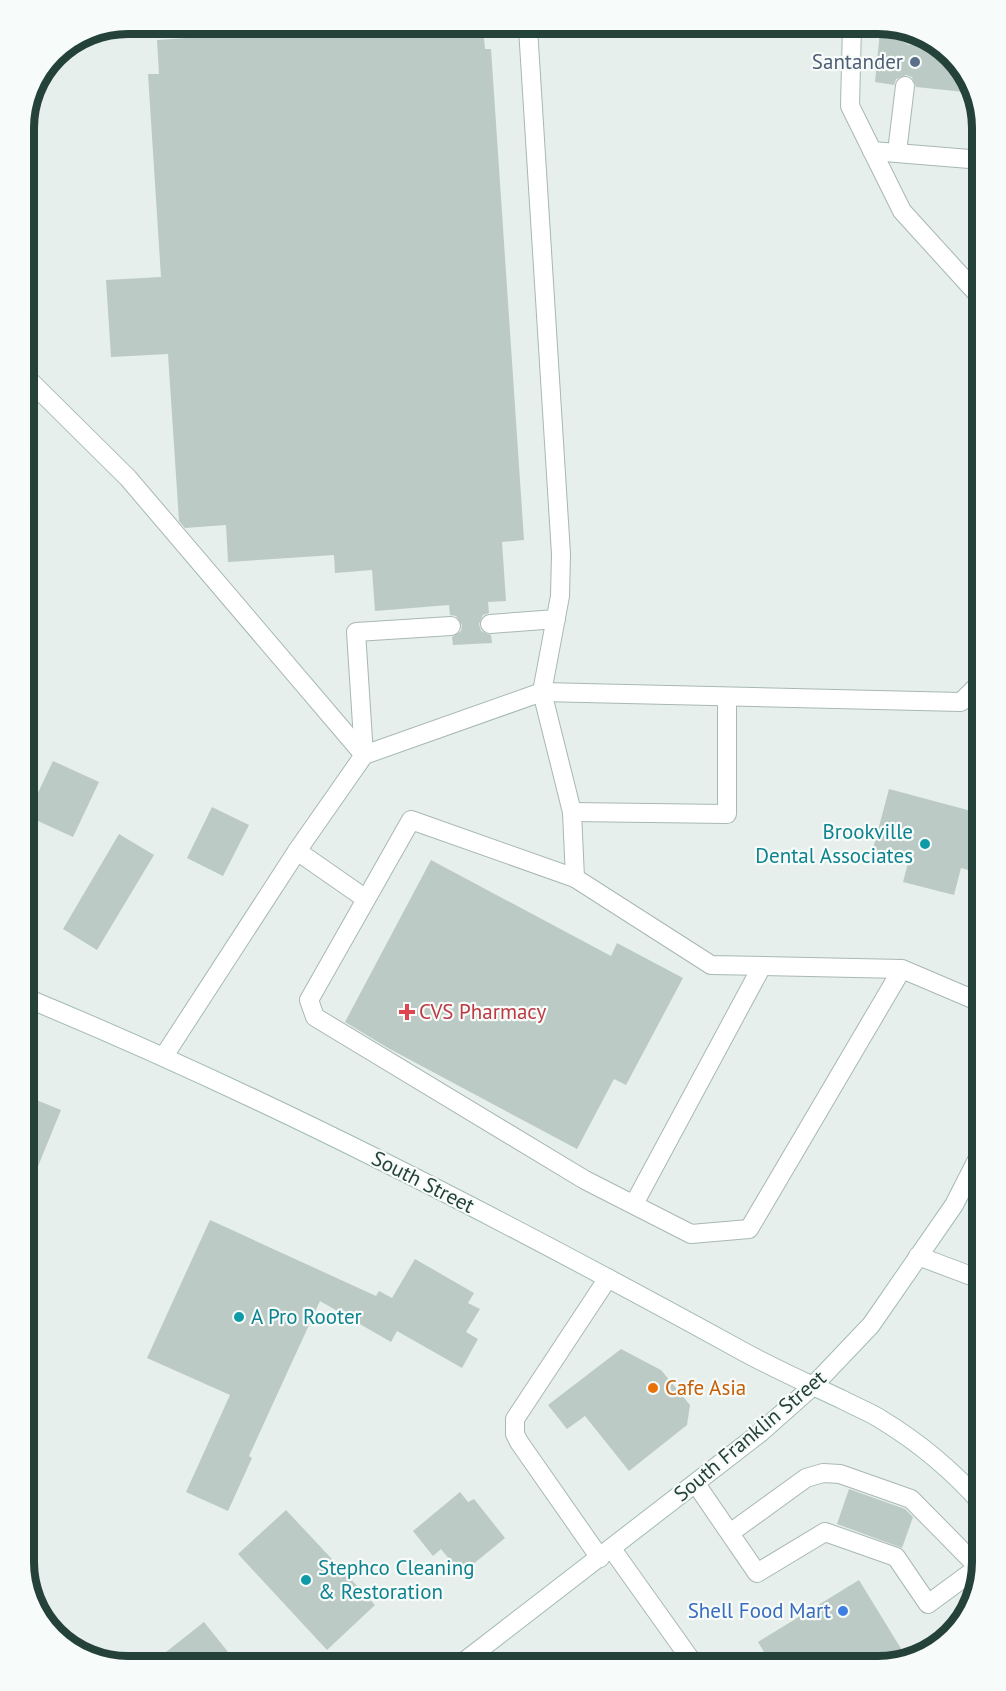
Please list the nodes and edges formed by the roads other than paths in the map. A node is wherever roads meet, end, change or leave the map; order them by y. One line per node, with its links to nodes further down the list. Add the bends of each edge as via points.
1 (528, 35): 9 (main road, via 561,554)
2 (852, 35): 4 (main road, via 850,106)
3 (905, 86): 5 (main road)
4 (872, 151): 5 (main road); 7 (main road, via 902,211)
5 (897, 152): 6 (main road)
6 (972, 159)
7 (972, 288)
8 (35, 386): 15 (main road, via 128,478)
9 (556, 619): 10 (main road); 13 (main road)
10 (490, 624)
11 (451, 626): 15 (main road, via 356,632)
12 (972, 691): 14 (main road, via 961,702)
13 (542, 692): 14 (main road); 15 (main road); 16 (main road)
14 (727, 697): 16 (main road, via 727,813)
15 (364, 755): 17 (main road)
16 (572, 812): 18 (main road)
17 (297, 851): 19 (main road); 24 (main road)
18 (575, 878): 19 (main road, via 411,820); 20 (main road, via 711,965)
19 (366, 899): 26 (main road, via 309,1000 315,1017 585,1180)
20 (762, 966): 21 (main road); 26 (main road)
21 (902, 969): 22 (main road); 26 (main road, via 749,1229 691,1233)
22 (972, 999)
23 (34, 1001): 24 (main road, South Street)
24 (164, 1056): 29 (main road, South Street, via 429,1184)
25 (972, 1170): 27 (main road, South Franklin Street, via 954,1205)
26 (634, 1204)
27 (918, 1256): 28 (main road); 30 (main road, South Franklin Street, via 871,1325)
28 (972, 1276)
29 (608, 1278): 30 (main road, South Street); 34 (main road, via 515,1419 519,1442)
30 (813, 1386): 31 (main road, South Franklin Street); 32 (main road, South Street, via 881,1419 926,1451)
31 (696, 1484): 33 (main road); 34 (main road, South Franklin Street)
32 (972, 1495)
33 (730, 1533): 35 (main road, via 806,1478 840,1474 911,1499); 36 (main road, via 758,1574 825,1532 896,1557 928,1604)
34 (606, 1553): 37 (main road, South Franklin Street); 38 (main road)
35 (972, 1558)
36 (971, 1572)
37 (471, 1656)
38 (687, 1656)

